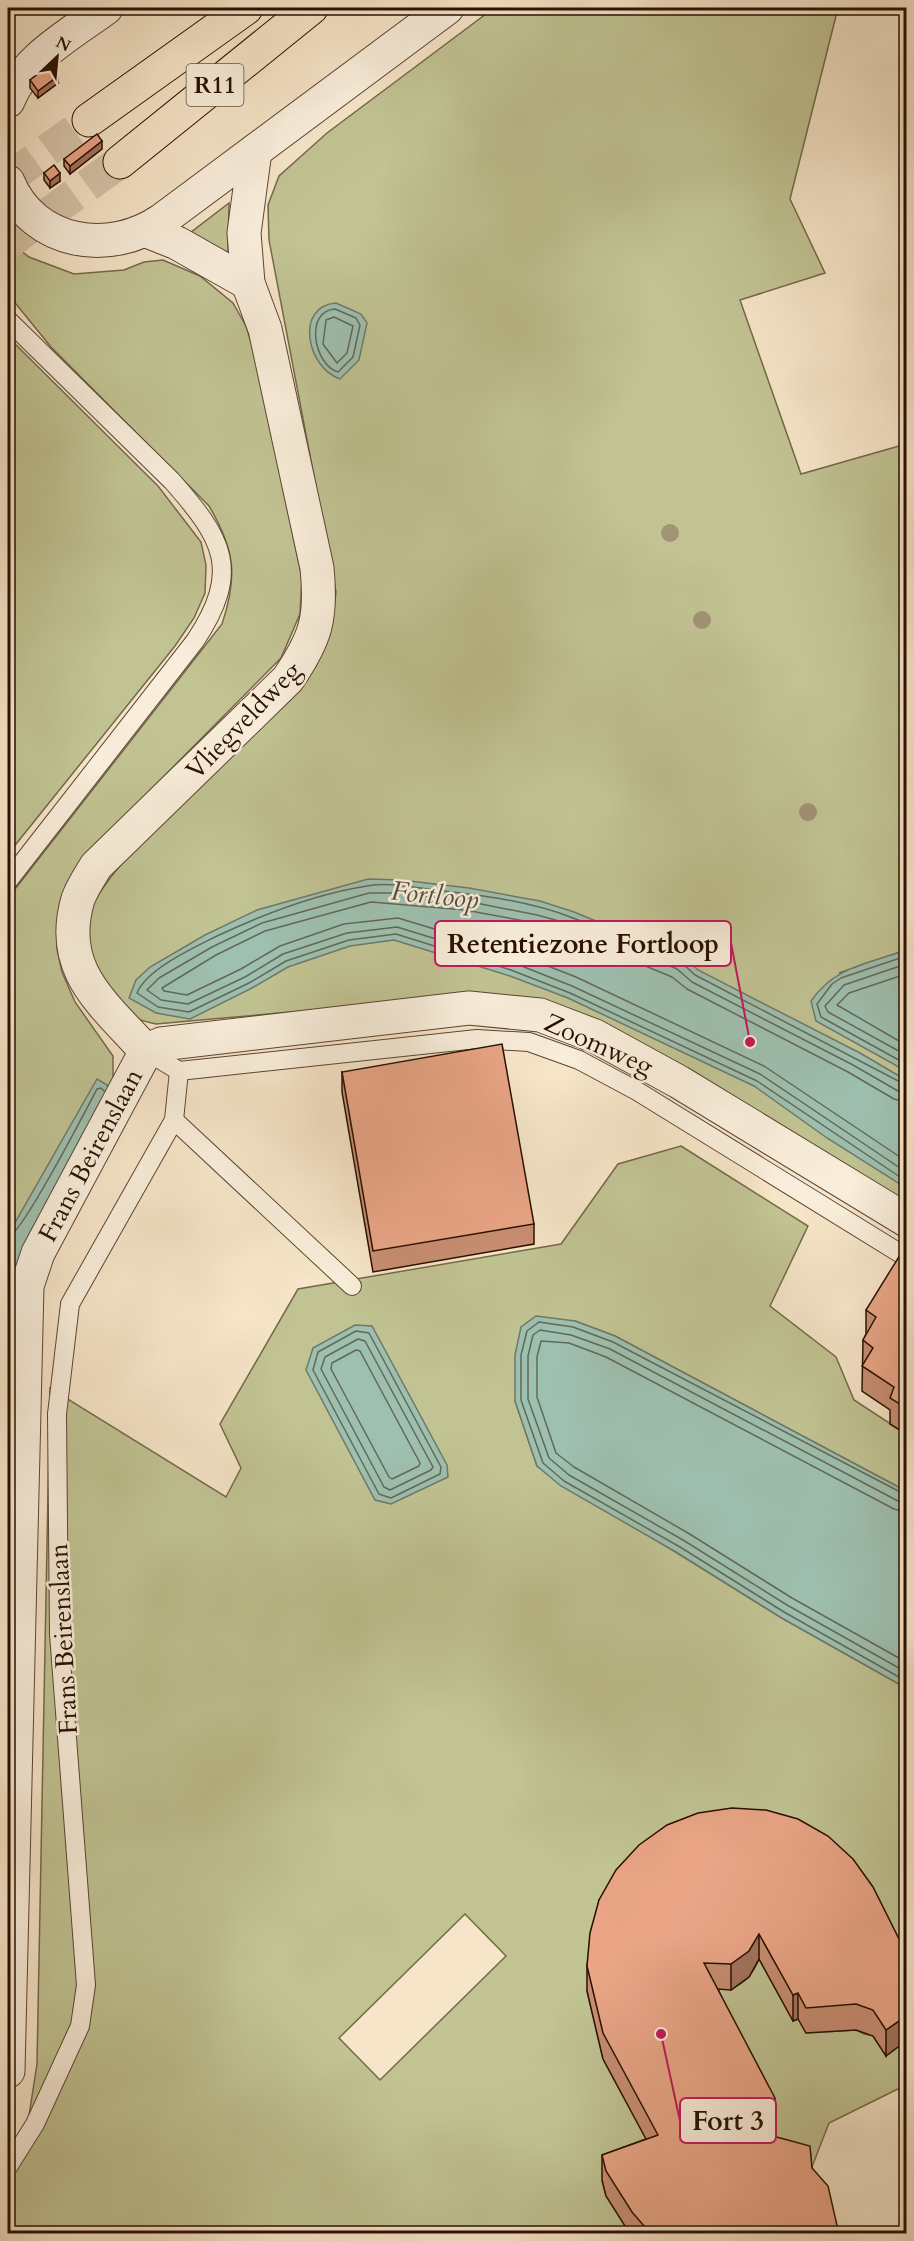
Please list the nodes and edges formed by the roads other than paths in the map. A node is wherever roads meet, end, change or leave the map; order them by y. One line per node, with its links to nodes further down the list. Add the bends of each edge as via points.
1 (106, 8): 5 (street, via 27,68 12,88)
2 (246, 8): 6 (main road, R11)
3 (311, 8): 8 (main road, R11)
4 (447, 8): 7 (street)
5 (8, 101)
6 (89, 120)
7 (255, 151): 10 (street); 11 (street, Vliegveldweg, via 244,233)
8 (120, 162)
9 (8, 182): 10 (street, via 34,219 70,237 115,240)
10 (147, 231): 11 (street)
11 (248, 283): 14 (street, Vliegveldweg, via 266,329 317,568 317,625 308,651 288,679 96,866 79,898 74,925 74,954)
12 (8, 320): 13 (lane, via 196,509 212,532 221,556 222,578 218,603 195,641)
13 (8, 881)
14 (84, 981): 15 (street, Frans Beirenslaan)
15 (146, 1051): 16 (lane); 18 (street, Zoomweg, via 161,1044 469,1008 540,1015 596,1036 679,1082); 21 (street, Frans Beirenslaan, via 38,1253 27,1286)
16 (179, 1071): 17 (lane); 19 (lane, via 477,1040 529,1042 579,1060 638,1091)
17 (174, 1120): 20 (lane); 22 (lane, Frans Beirenslaan, via 70,1304 57,1414 59,1634 86,1985 80,2026 35,2124)
18 (906, 1220)
19 (906, 1257)
20 (352, 1286)
21 (8, 2071)
22 (8, 2167)

